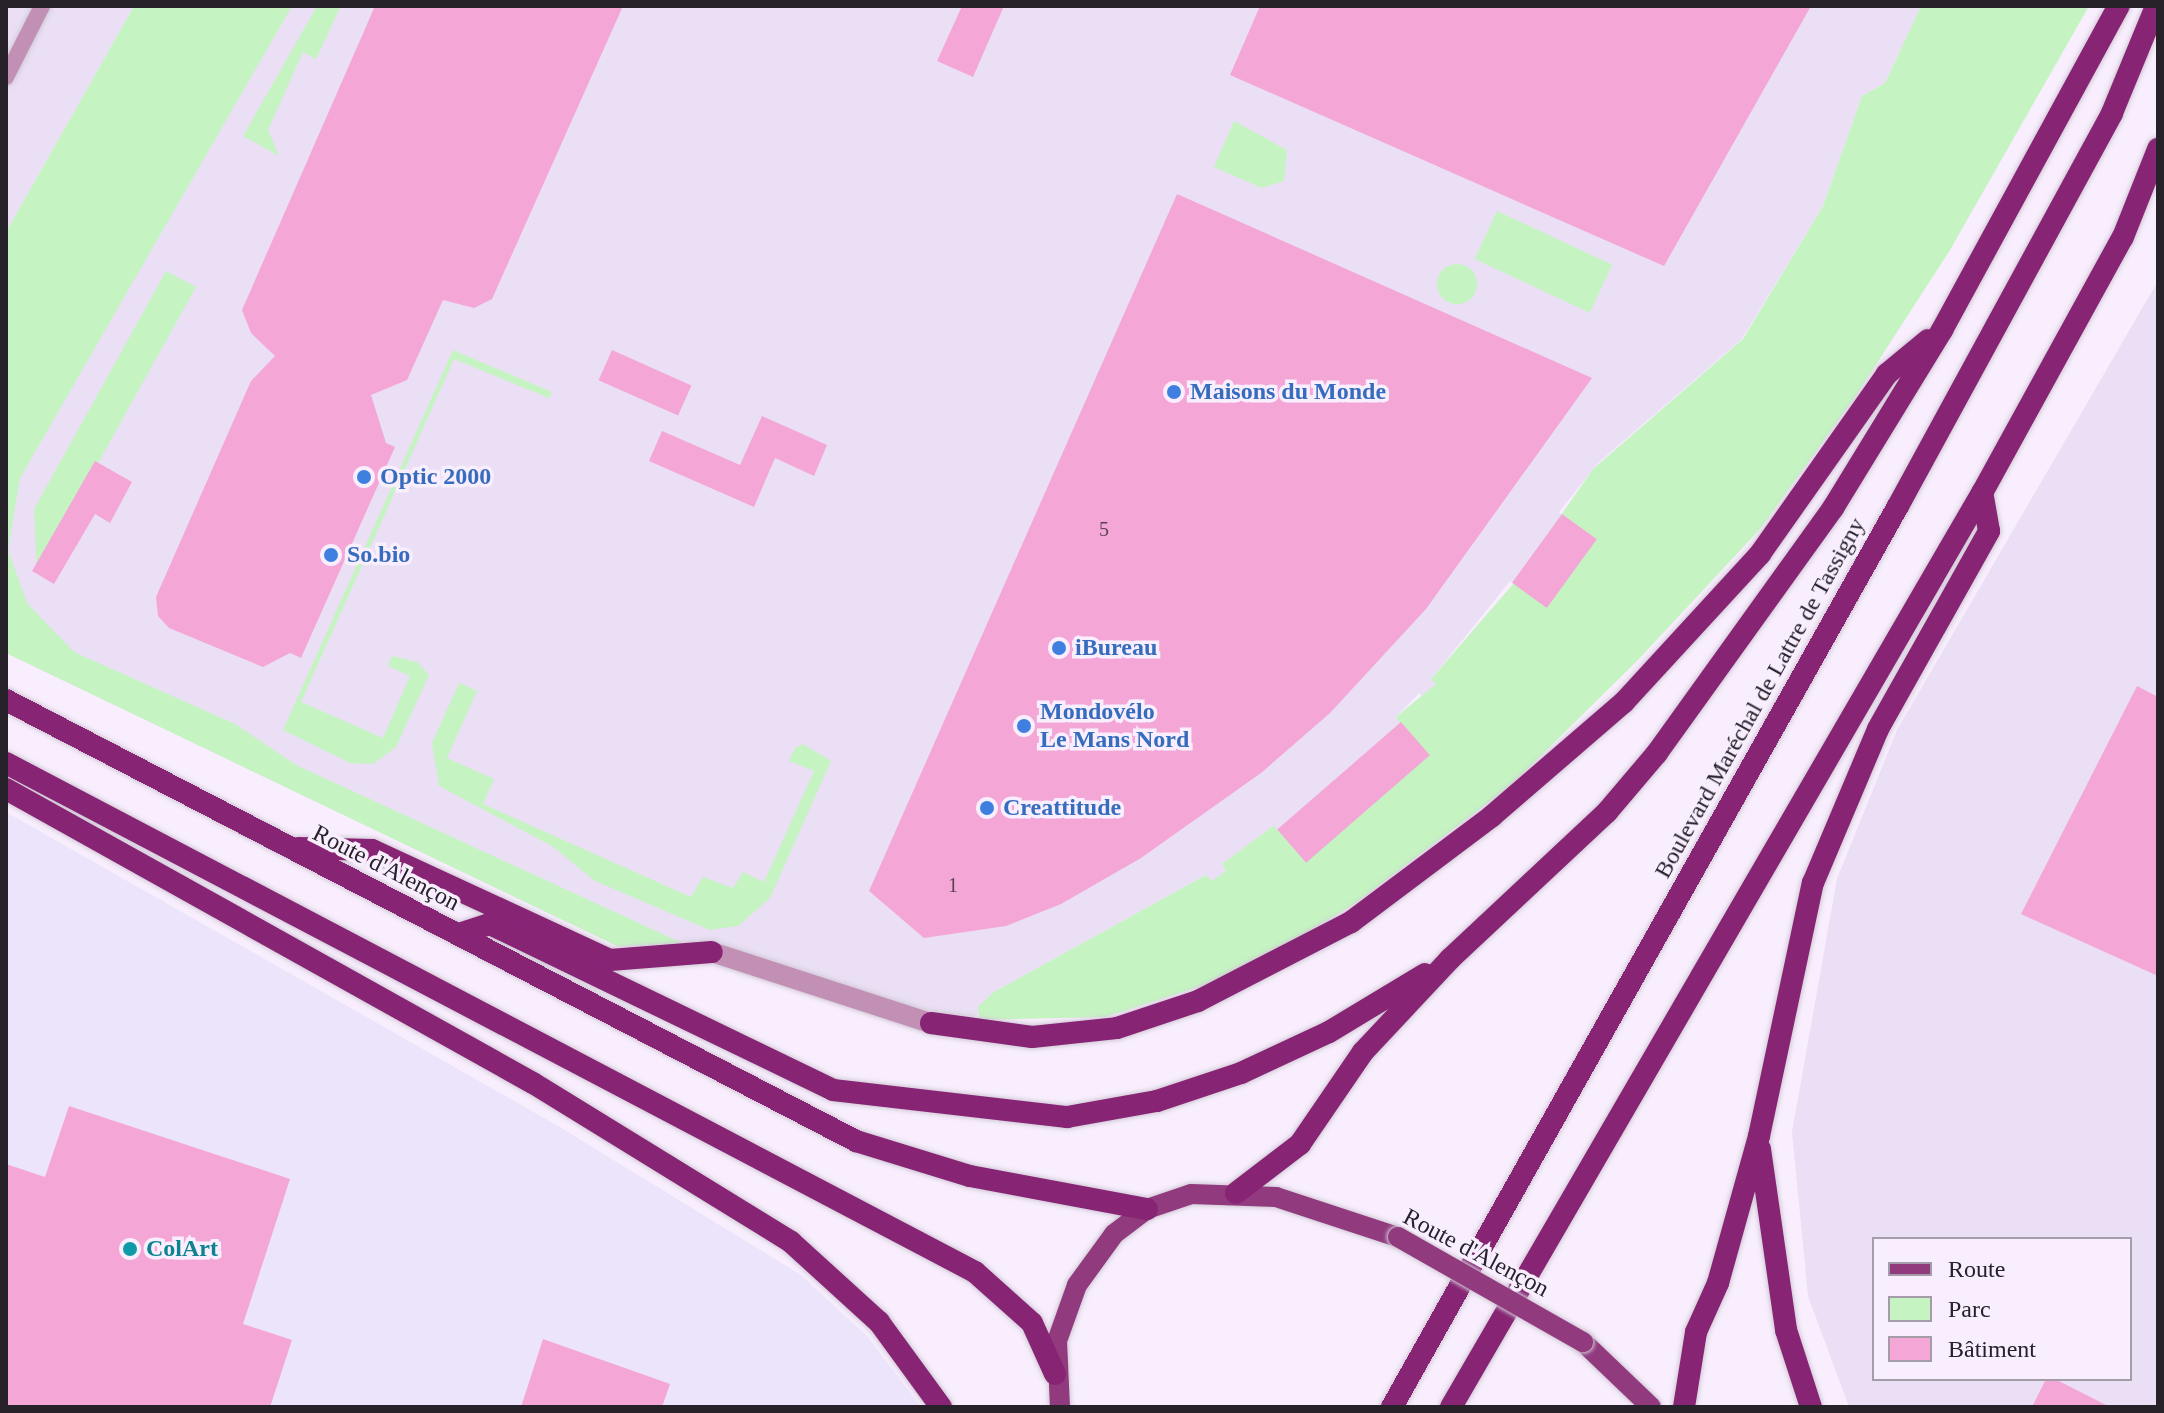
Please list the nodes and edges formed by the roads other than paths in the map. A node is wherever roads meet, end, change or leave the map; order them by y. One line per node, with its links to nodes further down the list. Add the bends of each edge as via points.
1 (42, 6): 4 (lane)
2 (2119, 6): 6 (highway)
3 (2156, 6): 22 (highway, Boulevard Maréchal de Lattre de Tassigny, via 2112,113 1898,506)
4 (6, 77)
5 (2158, 149): 7 (highway, via 2123,237)
6 (1942, 330): 14 (highway, via 1833,508 1657,753 1607,812); 15 (highway, via 1887,374 1760,554 1624,702 1492,816 1351,922 1198,1001 1117,1028 1032,1037)
7 (1982, 493): 16 (highway, via 1989,531 1878,729 1813,883); 23 (highway)
8 (6, 700): 11 (highway, Route d'Alençon)
9 (6, 763): 19 (highway, via 975,1272 1032,1323)
10 (6, 789): 20 (highway, via 533,1083 791,1242 879,1322)
11 (290, 848): 12 (highway, Route d'Alençon); 13 (highway, via 372,850 610,960)
12 (459, 934): 14 (highway, via 490,924 833,1090 1067,1117 1157,1101 1241,1073 1329,1032); 18 (highway, Route d'Alençon, via 856,1141 1049,1195)
13 (712, 952): 15 (street)
14 (1450, 959): 17 (highway, via 1363,1052 1300,1144)
15 (931, 1023)
16 (1759, 1136): 25 (highway, via 1718,1283 1696,1332); 26 (highway, via 1786,1330)
17 (1236, 1193): 18 (main road, Route d'Alençon, via 1191,1194); 24 (main road, Route d'Alençon, bridge, via 1276,1197 1398,1237 1583,1342)
18 (1147, 1209): 19 (main road, Route d'Alençon, via 1114,1234 1077,1285)
19 (1055, 1374): 21 (main road, Route d'Alençon)
20 (941, 1407)
21 (1060, 1407)
22 (1392, 1407)
23 (1451, 1407)
24 (1651, 1407)
25 (1684, 1407)
26 (1811, 1407)

